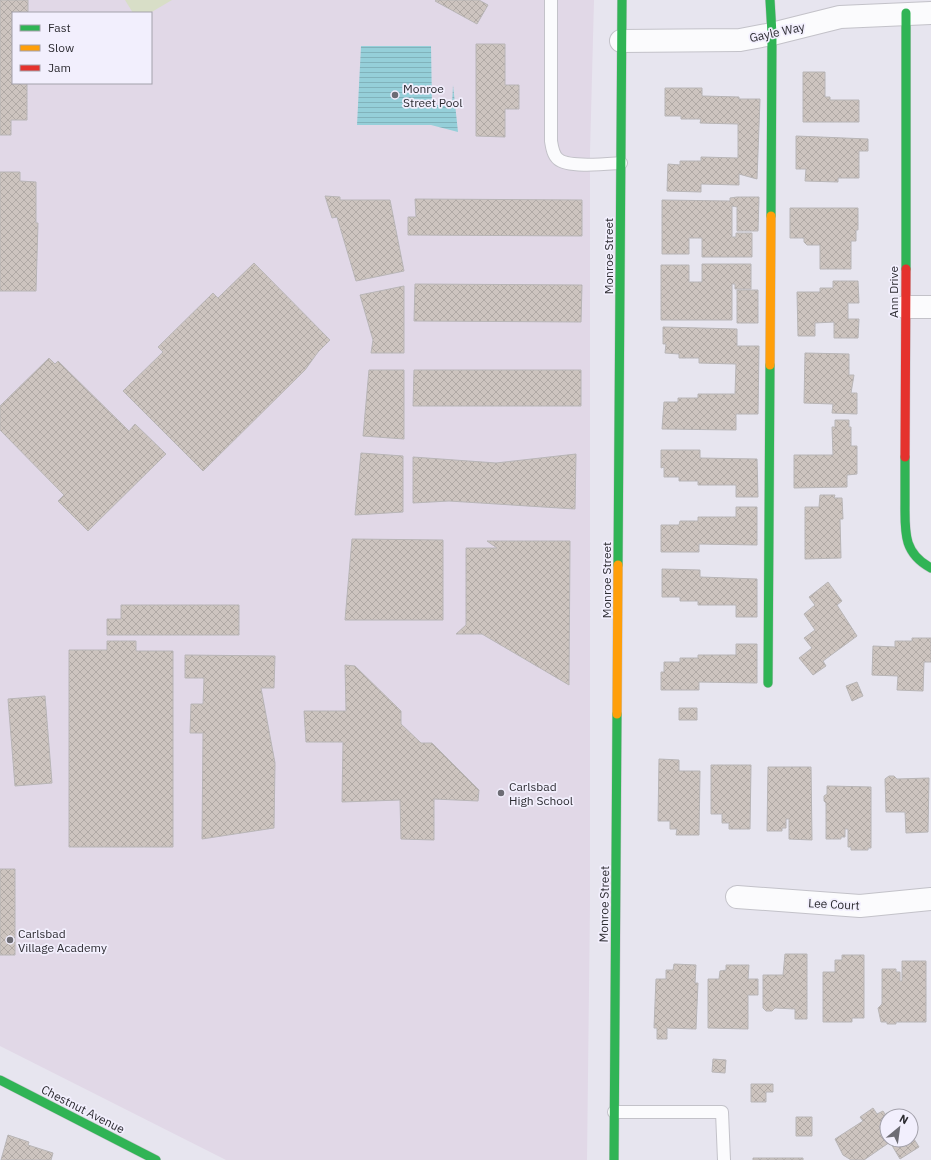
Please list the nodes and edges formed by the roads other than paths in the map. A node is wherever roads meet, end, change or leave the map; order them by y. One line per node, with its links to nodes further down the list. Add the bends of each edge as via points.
1 (551, 0): 8 (lane, via 553,152 556,158 565,163)
2 (622, 0): 7 (main road, Monroe Street)
3 (770, 0): 6 (main road)
4 (906, 13): 5 (street, Gayle Way); 6 (street, Gayle Way, via 840,17); 9 (main road, Ann Drive)
5 (931, 13)
6 (772, 34): 7 (street, Gayle Way, via 740,40); 12 (main road)
7 (621, 41): 8 (main road, Monroe Street)
8 (621, 163): 16 (main road, Monroe Street)
9 (905, 307): 10 (street); 11 (main road, Ann Drive, via 905,534 910,552)
10 (931, 307)
11 (927, 566)
12 (768, 683)
13 (737, 897): 14 (street, Lee Court, via 860,906)
14 (931, 899)
15 (0, 1080): 17 (main road, Chestnut Avenue)
16 (614, 1112): 18 (main road, Monroe Street); 19 (lane, via 722,1112)
17 (156, 1160)
18 (614, 1160)
19 (724, 1160)

